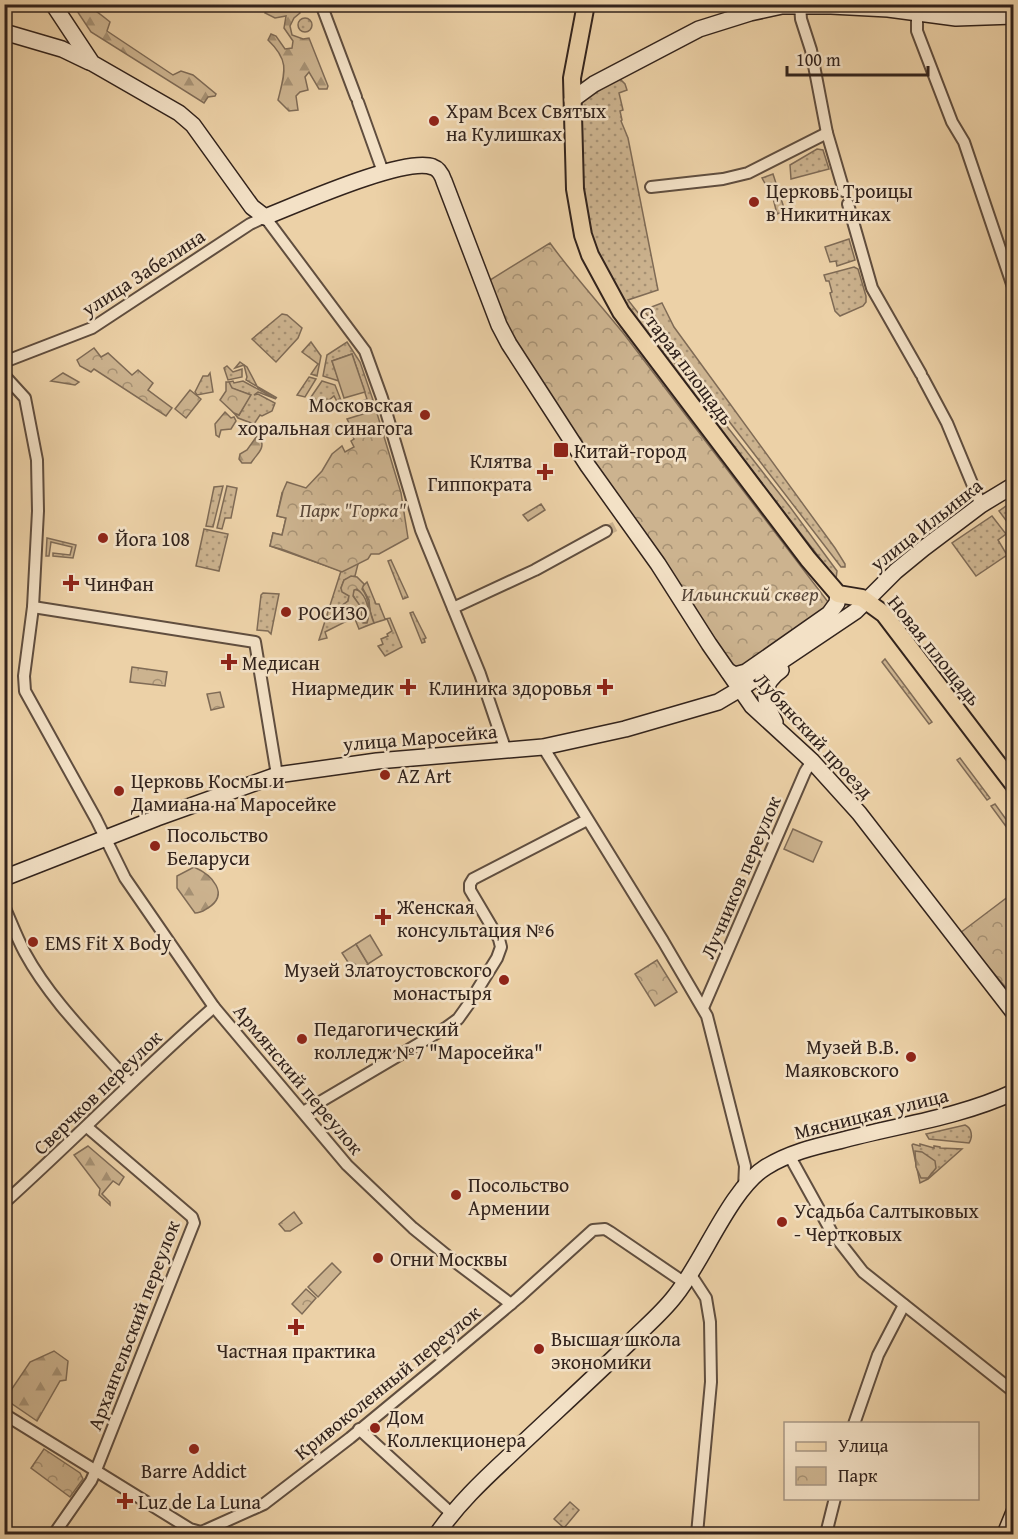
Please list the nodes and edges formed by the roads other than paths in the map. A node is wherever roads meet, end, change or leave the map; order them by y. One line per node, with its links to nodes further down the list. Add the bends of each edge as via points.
1 (53, 4): 8 (main road)
2 (321, 4): 11 (street)
3 (586, 4): 9 (main road, Старая площадь, via 572,78)
4 (800, 5): 5 (main road); 9 (main road, via 750,13 699,29 594,84); 10 (street)
5 (917, 14): 6 (main road, via 956,18); 16 (street, via 917,30 952,122 964,142)
6 (1014, 16)
7 (4, 32): 8 (main road, via 62,49)
8 (92, 63): 15 (main road, via 186,119 252,207)
9 (572, 100): 22 (main road, Старая площадь, via 578,210 590,255 609,293)
10 (827, 133): 12 (street, via 748,173); 13 (street)
11 (383, 172): 15 (main road); 21 (main road, Лубянский проезд, via 414,165 433,167 442,175 499,325)
12 (651, 187)
13 (844, 191)
14 (848, 204): 20 (street, via 872,288 947,423)
15 (265, 218): 17 (street, улица Забелина, via 92,328); 25 (street, via 365,351 421,530)
16 (1014, 290)
17 (4, 362)
18 (4, 375): 24 (street, Армянский переулок, via 25,398 36,450 38,505)
19 (1014, 485): 20 (main road, улица Ильинка)
20 (981, 505): 23 (main road, улица Ильинка, via 903,565)
21 (615, 526): 25 (street, via 541,567); 27 (main road, Лубянский проезд, via 658,564)
22 (838, 594): 23 (main road); 27 (main road, via 834,609 746,672 735,675)
23 (867, 600): 26 (main road, улица Ильинка); 34 (main road, Новая площадь, via 892,623)
24 (33, 607): 33 (street, via 255,642); 36 (street, Армянский переулок, via 25,692)
25 (453, 608): 31 (street)
26 (812, 642): 28 (main road, улица Маросейка); 29 (main road, via 795,661 771,677 766,686 768,707)
27 (728, 671): 28 (main road, Лубянский проезд)
28 (740, 689): 29 (main road, Лубянский проезд); 30 (main road, улица Маросейка, via 718,702 666,718)
29 (787, 739): 32 (main road, Лубянский проезд)
30 (543, 747): 31 (main road, улица Маросейка); 35 (street)
31 (506, 751): 33 (main road, улица Маросейка, via 377,761)
32 (812, 761): 40 (street, Лучников переулок); 41 (main road, Лубянский проезд, via 859,813)
33 (277, 775): 36 (main road, улица Маросейка)
34 (1014, 785)
35 (587, 820): 40 (street); 44 (street, via 473,879 470,891 501,946 458,1019)
36 (106, 838): 37 (main road, улица Маросейка); 39 (street, Армянский переулок, via 131,887)
37 (4, 878)
38 (4, 906): 42 (street, via 35,969)
39 (214, 1007): 42 (street, Сверчков переулок); 44 (street, Армянский переулок)
40 (703, 1008): 47 (street, via 745,1167)
41 (1014, 1013)
42 (130, 1083): 45 (street, Сверчков переулок)
43 (1014, 1092): 46 (main road, Мясницкая улица, via 967,1111)
44 (303, 1112): 50 (street, Армянский переулок, via 347,1165 414,1228)
45 (87, 1127): 48 (street, Сверчков переулок); 56 (street, Архангельский переулок, via 195,1223)
46 (789, 1155): 47 (main road, Мясницкая улица, via 764,1168); 51 (street, via 831,1232 857,1266)
47 (744, 1188): 49 (main road, Мясницкая улица)
48 (4, 1203)
49 (688, 1279): 50 (street, Кривоколенный переулок, via 599,1228); 59 (main road, Мясницкая улица, via 609,1363); 62 (street, via 708,1305 711,1338 709,1418)
50 (511, 1304): 55 (street, Кривоколенный переулок)
51 (904, 1305): 52 (street); 54 (street, via 878,1355)
52 (1014, 1392)
53 (4, 1414): 56 (street)
54 (855, 1422)
55 (359, 1429): 56 (street, Кривоколенный переулок, via 264,1504 201,1532 190,1529); 59 (street)
56 (96, 1470): 60 (street, Архангельский переулок)
57 (834, 1500): 63 (street)
58 (1014, 1512): 64 (main road)
59 (452, 1514): 61 (main road, Мясницкая улица)
60 (54, 1534)
61 (437, 1534)
62 (697, 1534)
63 (826, 1534)
64 (1005, 1534)

